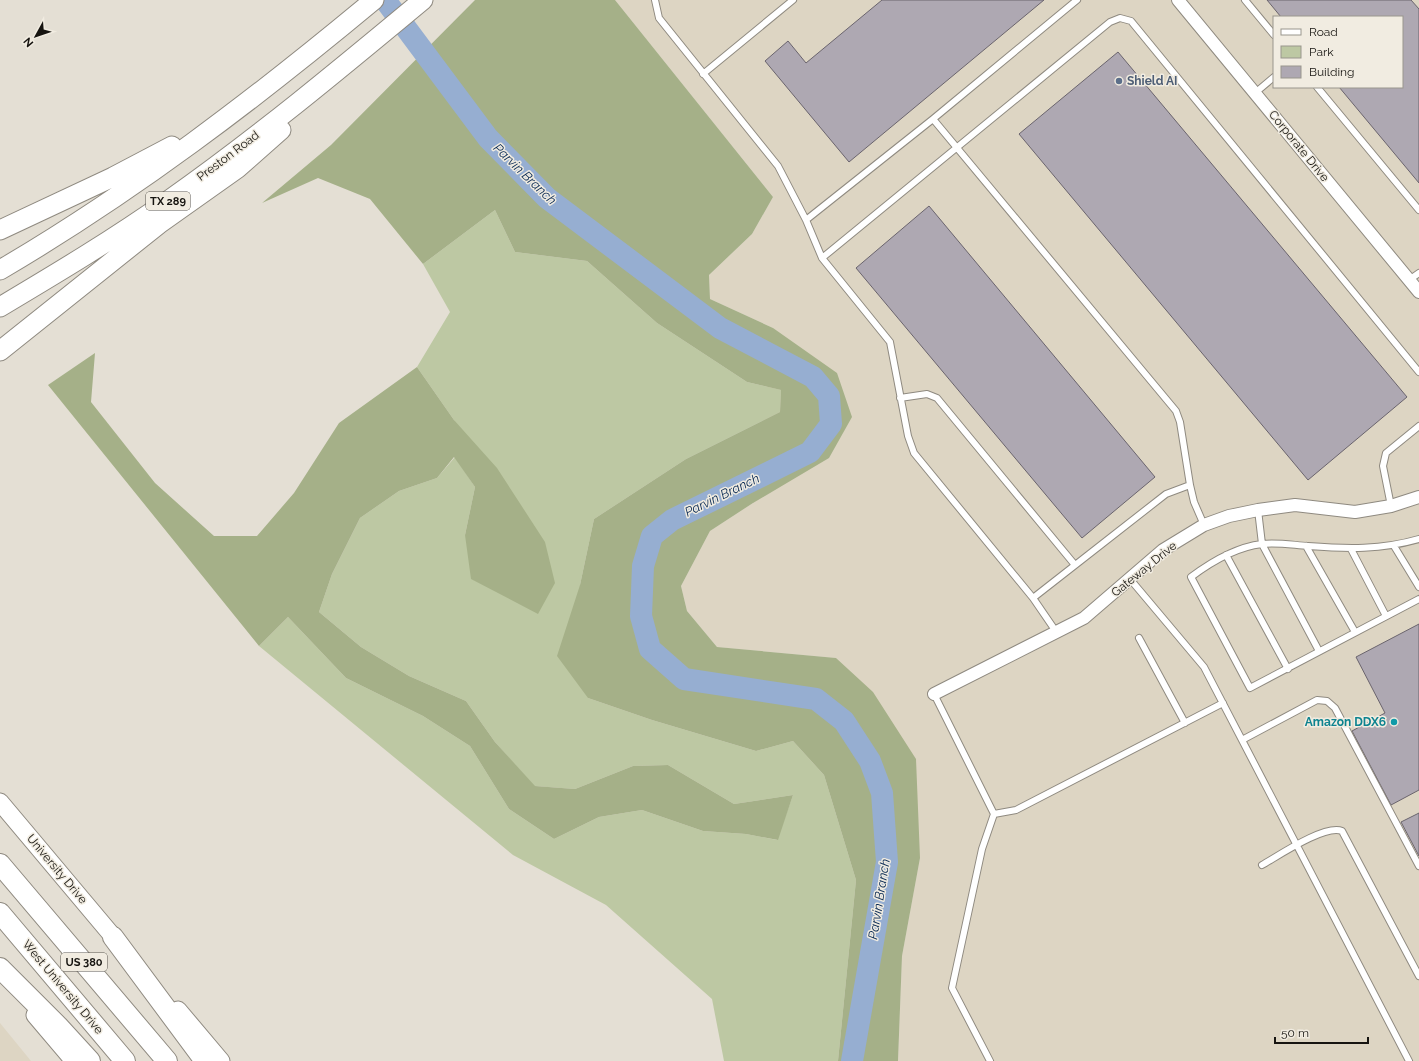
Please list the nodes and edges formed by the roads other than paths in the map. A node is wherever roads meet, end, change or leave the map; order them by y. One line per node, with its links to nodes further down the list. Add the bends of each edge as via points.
1 (423, 0): 12 (main road, Preston Road / TX 289)
2 (655, 0): 10 (lane, via 659,18)
3 (793, 0): 10 (lane)
4 (1077, 0): 15 (lane)
5 (1178, 0): 14 (street, Corporate Drive)
6 (1245, 0): 8 (lane)
7 (367, 6): 9 (main road, TX 289)
8 (1273, 34)
9 (292, 68): 19 (main road, via 168,148); 21 (main road, TX 289, via 172,159 111,201)
10 (703, 74): 18 (lane, via 778,166)
11 (1273, 78): 14 (lane)
12 (326, 80): 25 (main road, Preston Road / TX 289, via 287,113 168,200); 26 (main road, via 261,149 159,224)
13 (1318, 88): 17 (lane)
14 (1255, 93): 23 (street, Corporate Drive)
15 (933, 119): 16 (lane); 18 (lane)
16 (956, 147): 20 (lane); 27 (lane, via 1110,22 1120,18 1131,21); 30 (lane, via 1176,411)
17 (1419, 210)
18 (806, 220): 20 (lane)
19 (0, 230)
20 (822, 258): 28 (lane, via 890,342)
21 (0, 270)
22 (1419, 272): 23 (lane)
23 (1409, 280): 24 (street, Corporate Drive)
24 (1419, 292)
25 (0, 307)
26 (0, 351)
27 (1419, 372)
28 (900, 398): 41 (lane, via 927,394 937,398); 44 (lane, via 914,453)
29 (1419, 426): 32 (lane, via 1386,453 1383,466)
30 (1190, 485): 34 (lane); 41 (lane, via 1166,494)
31 (1419, 497): 32 (street, Gateway Drive)
32 (1391, 506): 33 (street, Gateway Drive, via 1356,512 1295,505)
33 (1258, 510): 34 (street, Gateway Drive); 36 (lane)
34 (1204, 525): 42 (street, Gateway Drive, via 1163,550)
35 (1419, 539): 38 (lane)
36 (1262, 544): 37 (lane); 40 (lane); 50 (lane)
37 (1306, 546): 39 (lane); 47 (lane)
38 (1394, 546): 39 (lane); 43 (lane)
39 (1351, 549): 46 (lane)
40 (1226, 555): 51 (lane); 51 (lane, via 1191,577 1250,688)
41 (1075, 565): 44 (lane)
42 (1130, 579): 48 (street, Gateway Drive, via 1084,618); 53 (lane, via 1204,667)
43 (1419, 587)
44 (1033, 598): 48 (lane)
45 (1419, 599): 46 (lane)
46 (1386, 616): 47 (lane)
47 (1355, 632): 50 (lane)
48 (1057, 633): 52 (street, Gateway Drive)
49 (1139, 638): 54 (lane)
50 (1319, 651): 51 (lane)
51 (1288, 669)
52 (934, 694): 57 (lane)
53 (1223, 704): 54 (lane); 55 (lane)
54 (1185, 723): 57 (lane, via 1016,810)
55 (1242, 740): 58 (lane); 61 (lane, via 1317,700 1327,701 1335,708)
56 (0, 802): 63 (main road, University Drive)
57 (994, 814): 73 (lane, via 982,849 952,988)
58 (1297, 846): 60 (lane); 66 (lane, via 1317,835 1335,830 1342,831); 74 (lane)
59 (0, 864): 70 (highway, US 380)
60 (1262, 865)
61 (1419, 866)
62 (0, 913): 69 (highway, West University Drive / US 380)
63 (113, 937): 71 (highway); 72 (main road, University Drive, via 165,994)
64 (0, 968): 68 (highway)
65 (0, 973): 67 (main road)
66 (1419, 976)
67 (74, 1061)
68 (90, 1061)
69 (125, 1061)
70 (167, 1061)
71 (205, 1061)
72 (220, 1061)
73 (990, 1061)
74 (1409, 1061)

